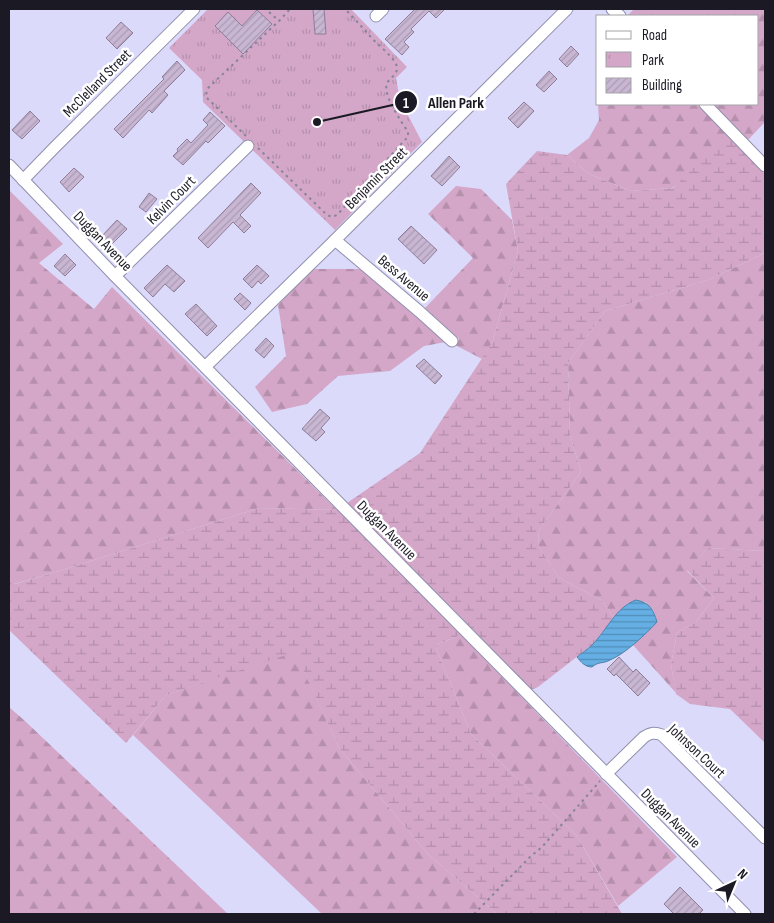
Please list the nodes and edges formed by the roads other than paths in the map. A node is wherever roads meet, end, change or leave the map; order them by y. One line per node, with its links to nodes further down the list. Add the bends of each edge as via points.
1 (194, 9): 7 (street, McClelland Street)
2 (567, 9): 8 (street, Benjamin Street)
3 (706, 105): 5 (street)
4 (251, 143): 9 (street, Kelvin Court)
5 (765, 166)
6 (10, 169): 7 (street, Duggan Avenue)
7 (23, 180): 9 (street, Duggan Avenue)
8 (335, 240): 10 (street, Bess Avenue); 11 (street, Benjamin Street)
9 (115, 276): 11 (street, Duggan Avenue)
10 (452, 341)
11 (205, 367): 12 (street, Duggan Avenue)
12 (606, 774): 13 (street, Johnson Court, via 644,737 650,733 662,735); 14 (street, Duggan Avenue)
13 (765, 838)
14 (745, 914)

